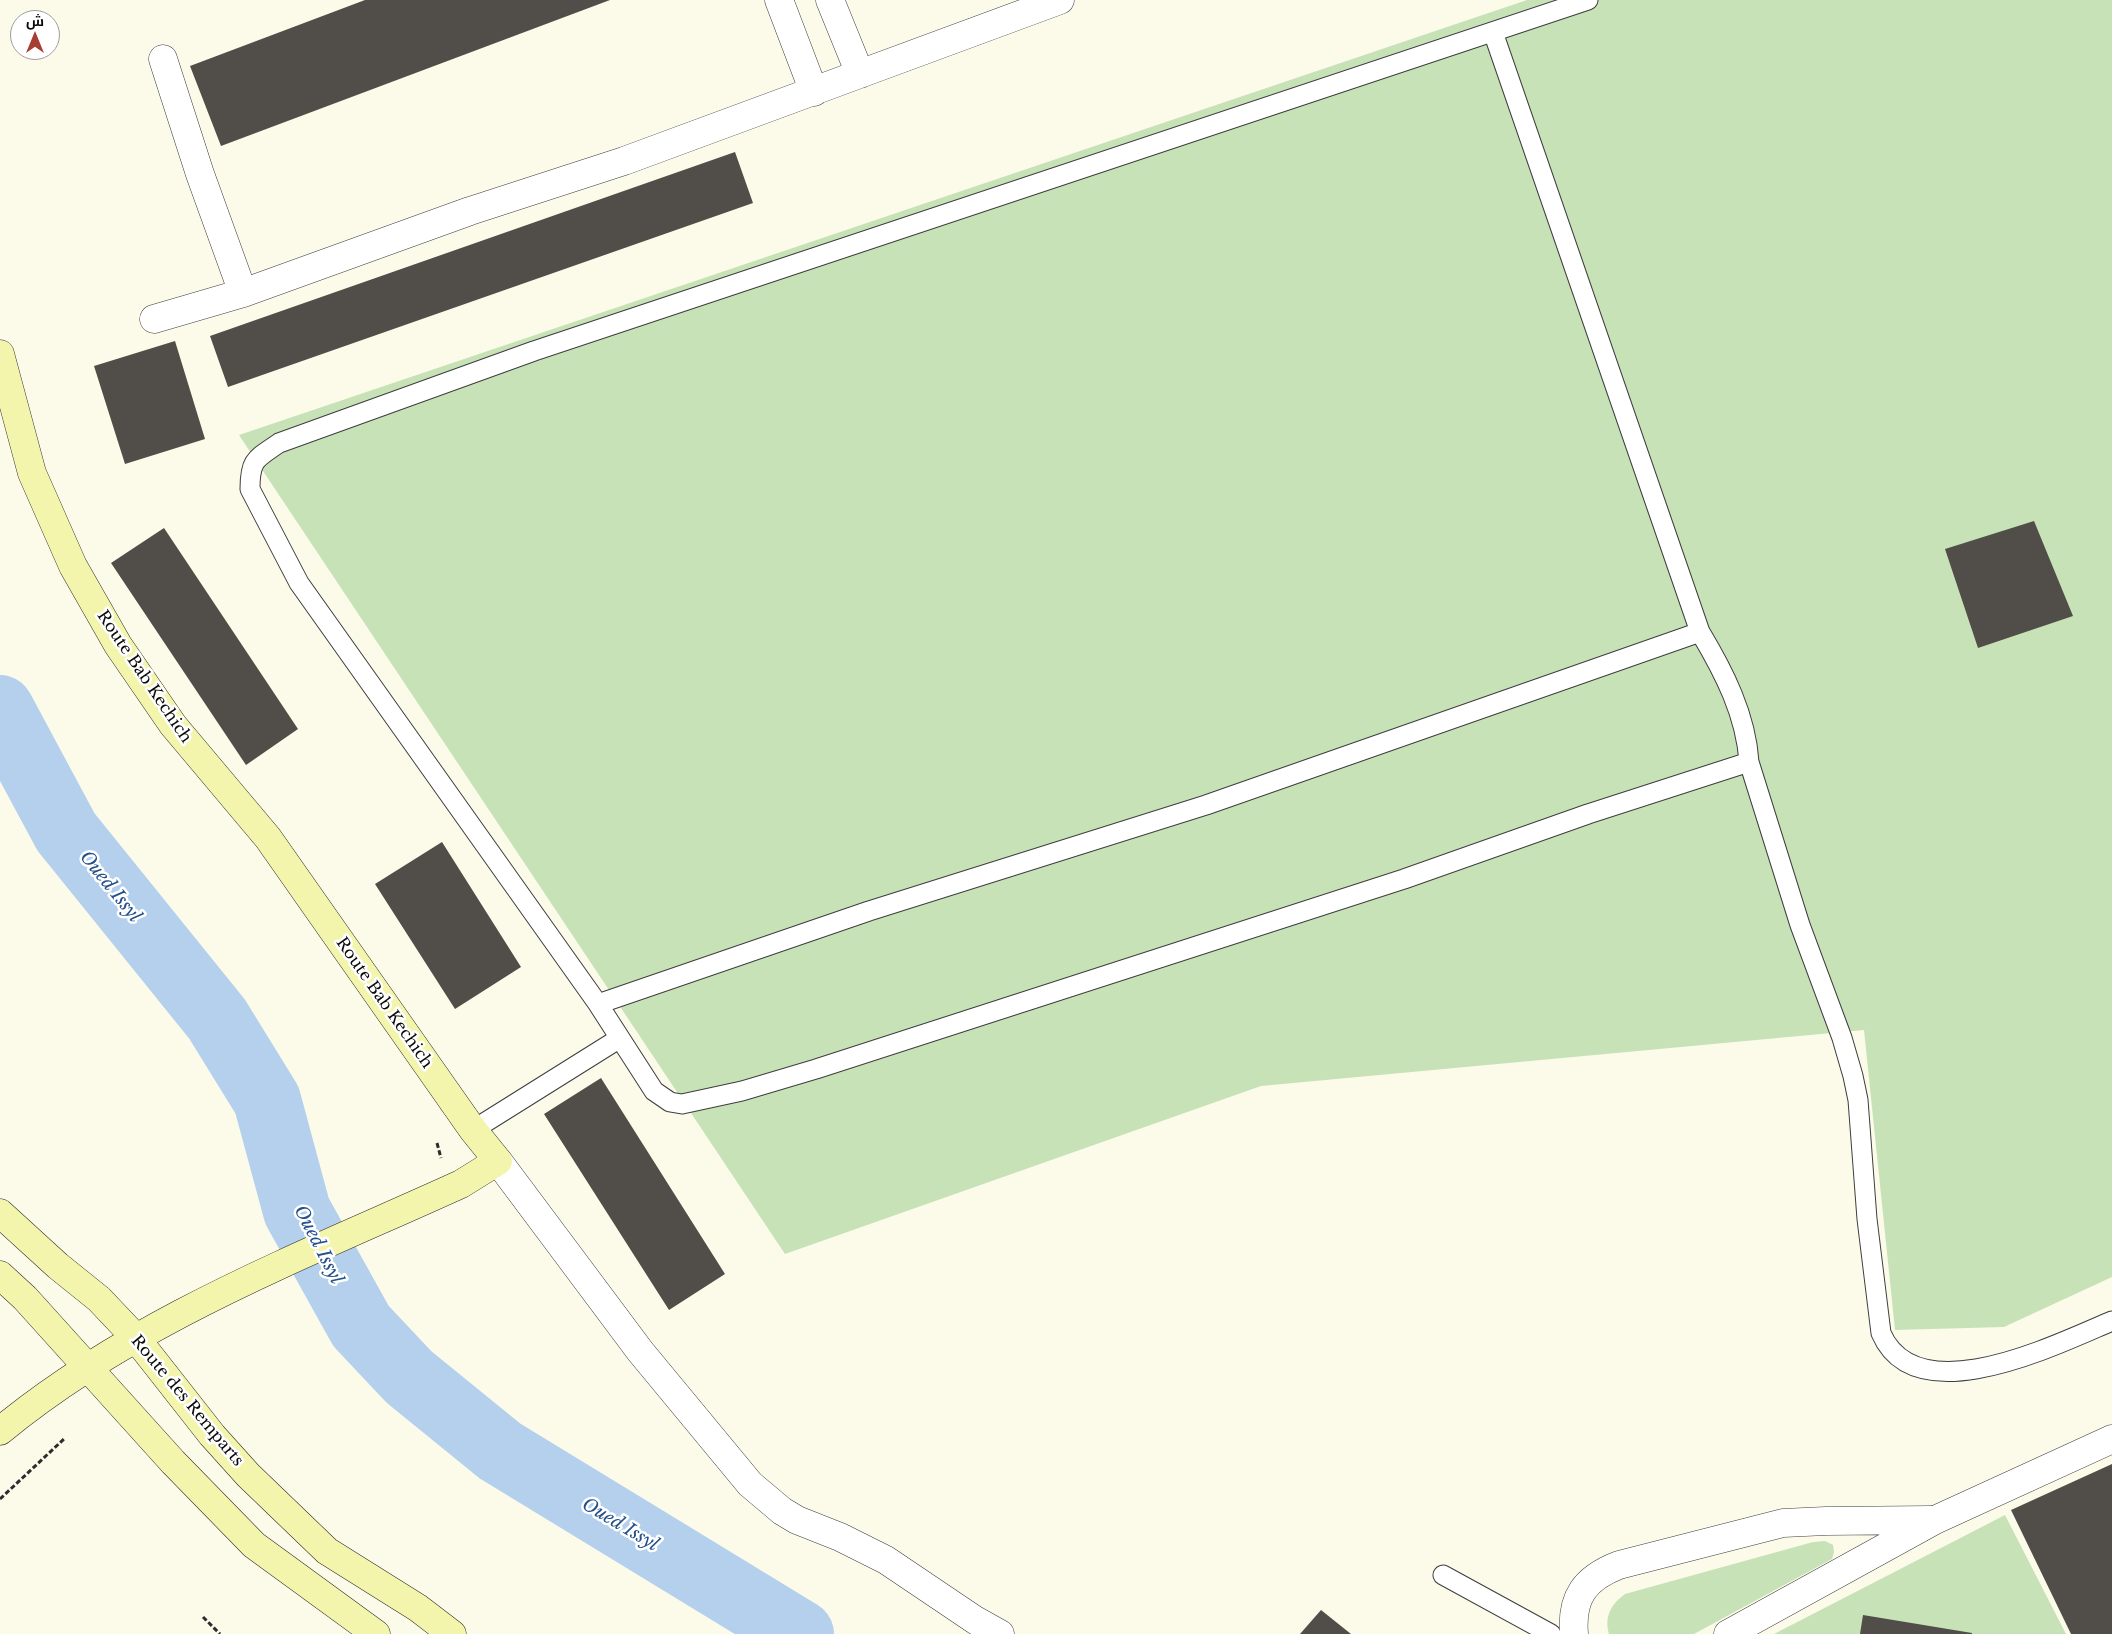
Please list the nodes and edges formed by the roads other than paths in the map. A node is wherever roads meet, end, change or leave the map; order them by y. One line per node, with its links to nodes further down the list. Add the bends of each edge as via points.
1 (779, 0): 8 (street)
2 (830, 0): 7 (street)
3 (1060, 0): 7 (street)
4 (1588, 0): 5 (lane)
5 (1493, 32): 12 (lane); 14 (lane, via 534,350 279,443 253,462 250,489 300,583)
6 (163, 59): 9 (street)
7 (860, 74): 8 (street)
8 (814, 92): 9 (street)
9 (243, 293): 10 (street)
10 (154, 319)
11 (0, 354): 16 (street, Route Bab Kechich, via 32,473 73,566 118,645 173,726 268,838)
12 (1700, 632): 13 (lane, via 1733,694 1748,741); 14 (lane, via 1206,805 869,911)
13 (1749, 762): 15 (lane, via 1404,879 742,1090 682,1104 670,1102 654,1091); 20 (lane, via 1800,925 1853,1076 1858,1100 1867,1219 1885,1343 1914,1367 1965,1372 2009,1362)
14 (598, 1004): 15 (lane)
15 (620, 1038): 16 (lane)
16 (473, 1130): 17 (street, Route Bab Kechich)
17 (498, 1161): 21 (street, via 462,1184 212,1297); 29 (street, via 640,1351 756,1489 797,1520 886,1560)
18 (0, 1212): 21 (street, Route des Remparts, via 99,1299)
19 (0, 1275): 22 (street, via 25,1298)
20 (2112, 1321)
21 (135, 1337): 22 (street); 28 (street, Route des Remparts, via 212,1435 248,1475 327,1550 418,1608)
22 (86, 1367): 23 (street); 27 (street, via 254,1545)
23 (0, 1431)
24 (2112, 1439): 25 (street)
25 (1935, 1520): 31 (street, via 1783,1523 1619,1565 1601,1572 1587,1584 1577,1600 1572,1618); 32 (street)
26 (1443, 1575): 30 (lane)
27 (376, 1634)
28 (452, 1634)
29 (1000, 1634)
30 (1551, 1634)
31 (1574, 1634)
32 (1728, 1634)

